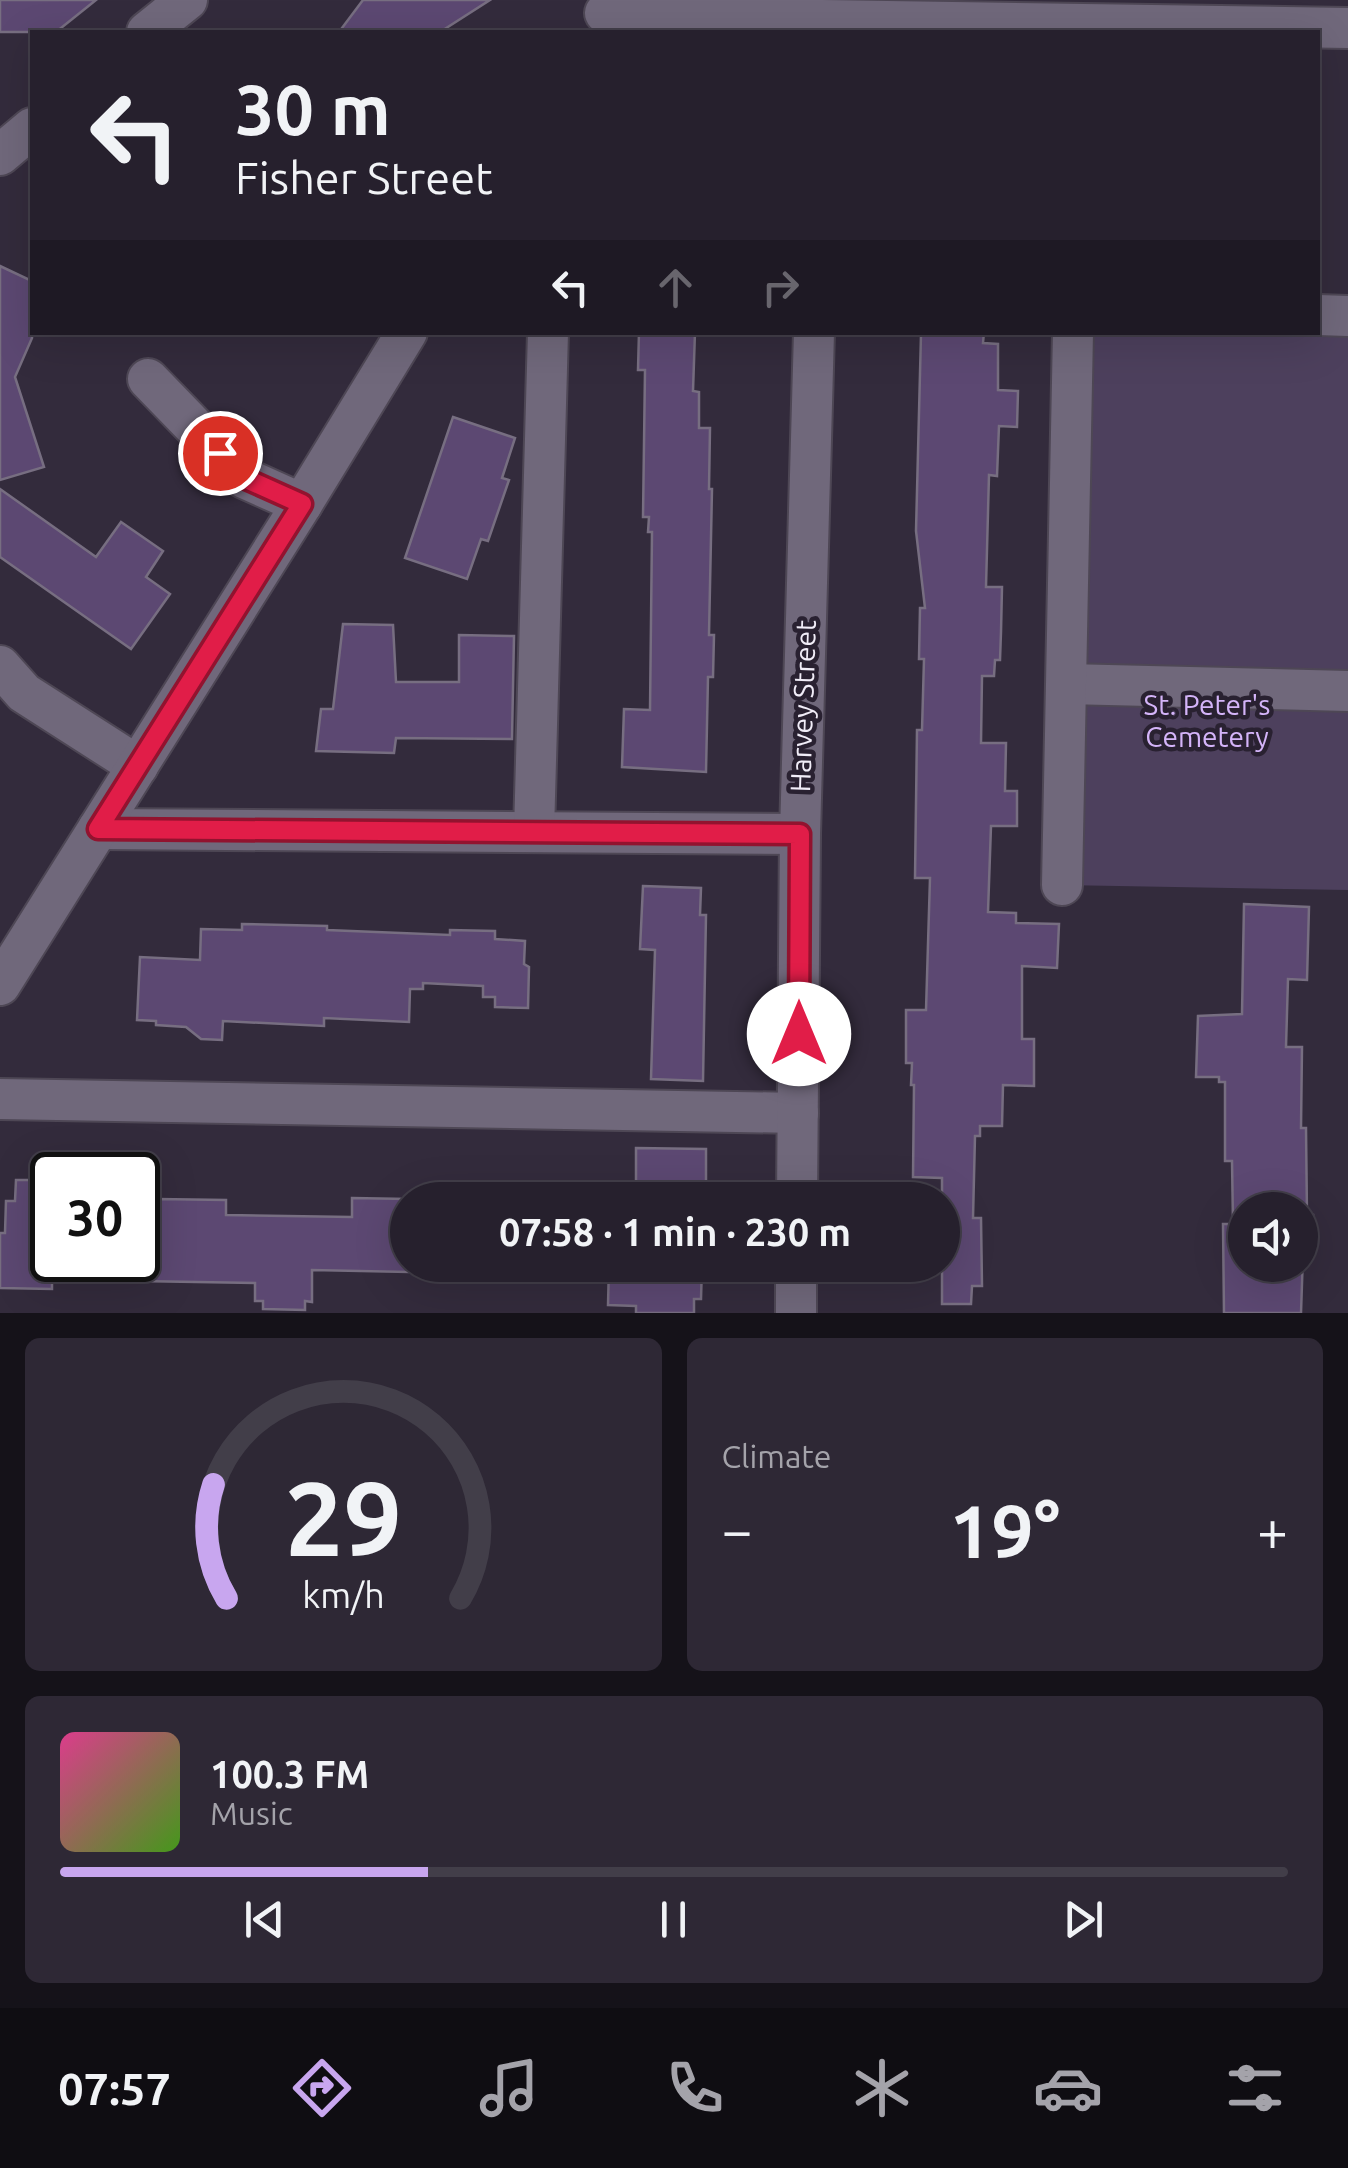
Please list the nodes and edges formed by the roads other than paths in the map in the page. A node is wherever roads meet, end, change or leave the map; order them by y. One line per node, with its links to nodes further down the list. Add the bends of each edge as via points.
1 (186, 0): 7 (street)
2 (1216, 13): 5 (street); 6 (street)
3 (603, 15): 4 (street)
4 (822, 26): 5 (street)
5 (1078, 28)
6 (1348, 28)
7 (150, 30)
8 (30, 130): 9 (street)
9 (0, 155)
10 (1320, 315): 11 (street)
11 (1348, 316)
12 (405, 335): 17 (street)
13 (548, 335): 23 (street)
14 (814, 335): 24 (street, Harvey Street)
15 (1073, 335): 19 (street)
16 (148, 379): 17 (street, via 244,478)
17 (302, 504): 21 (street)
18 (0, 666): 21 (street, via 24,693)
19 (1067, 684): 20 (street); 25 (street)
20 (1348, 691)
21 (138, 766): 22 (street)
22 (98, 829): 23 (street); 26 (street)
23 (534, 832): 24 (street)
24 (800, 834): 28 (street, Harvey Street)
25 (1062, 885)
26 (0, 985)
27 (0, 1100): 28 (street)
28 (798, 1113): 29 (street, Harvey Street)
29 (797, 1182)
30 (796, 1282): 31 (street)
31 (796, 1313)

